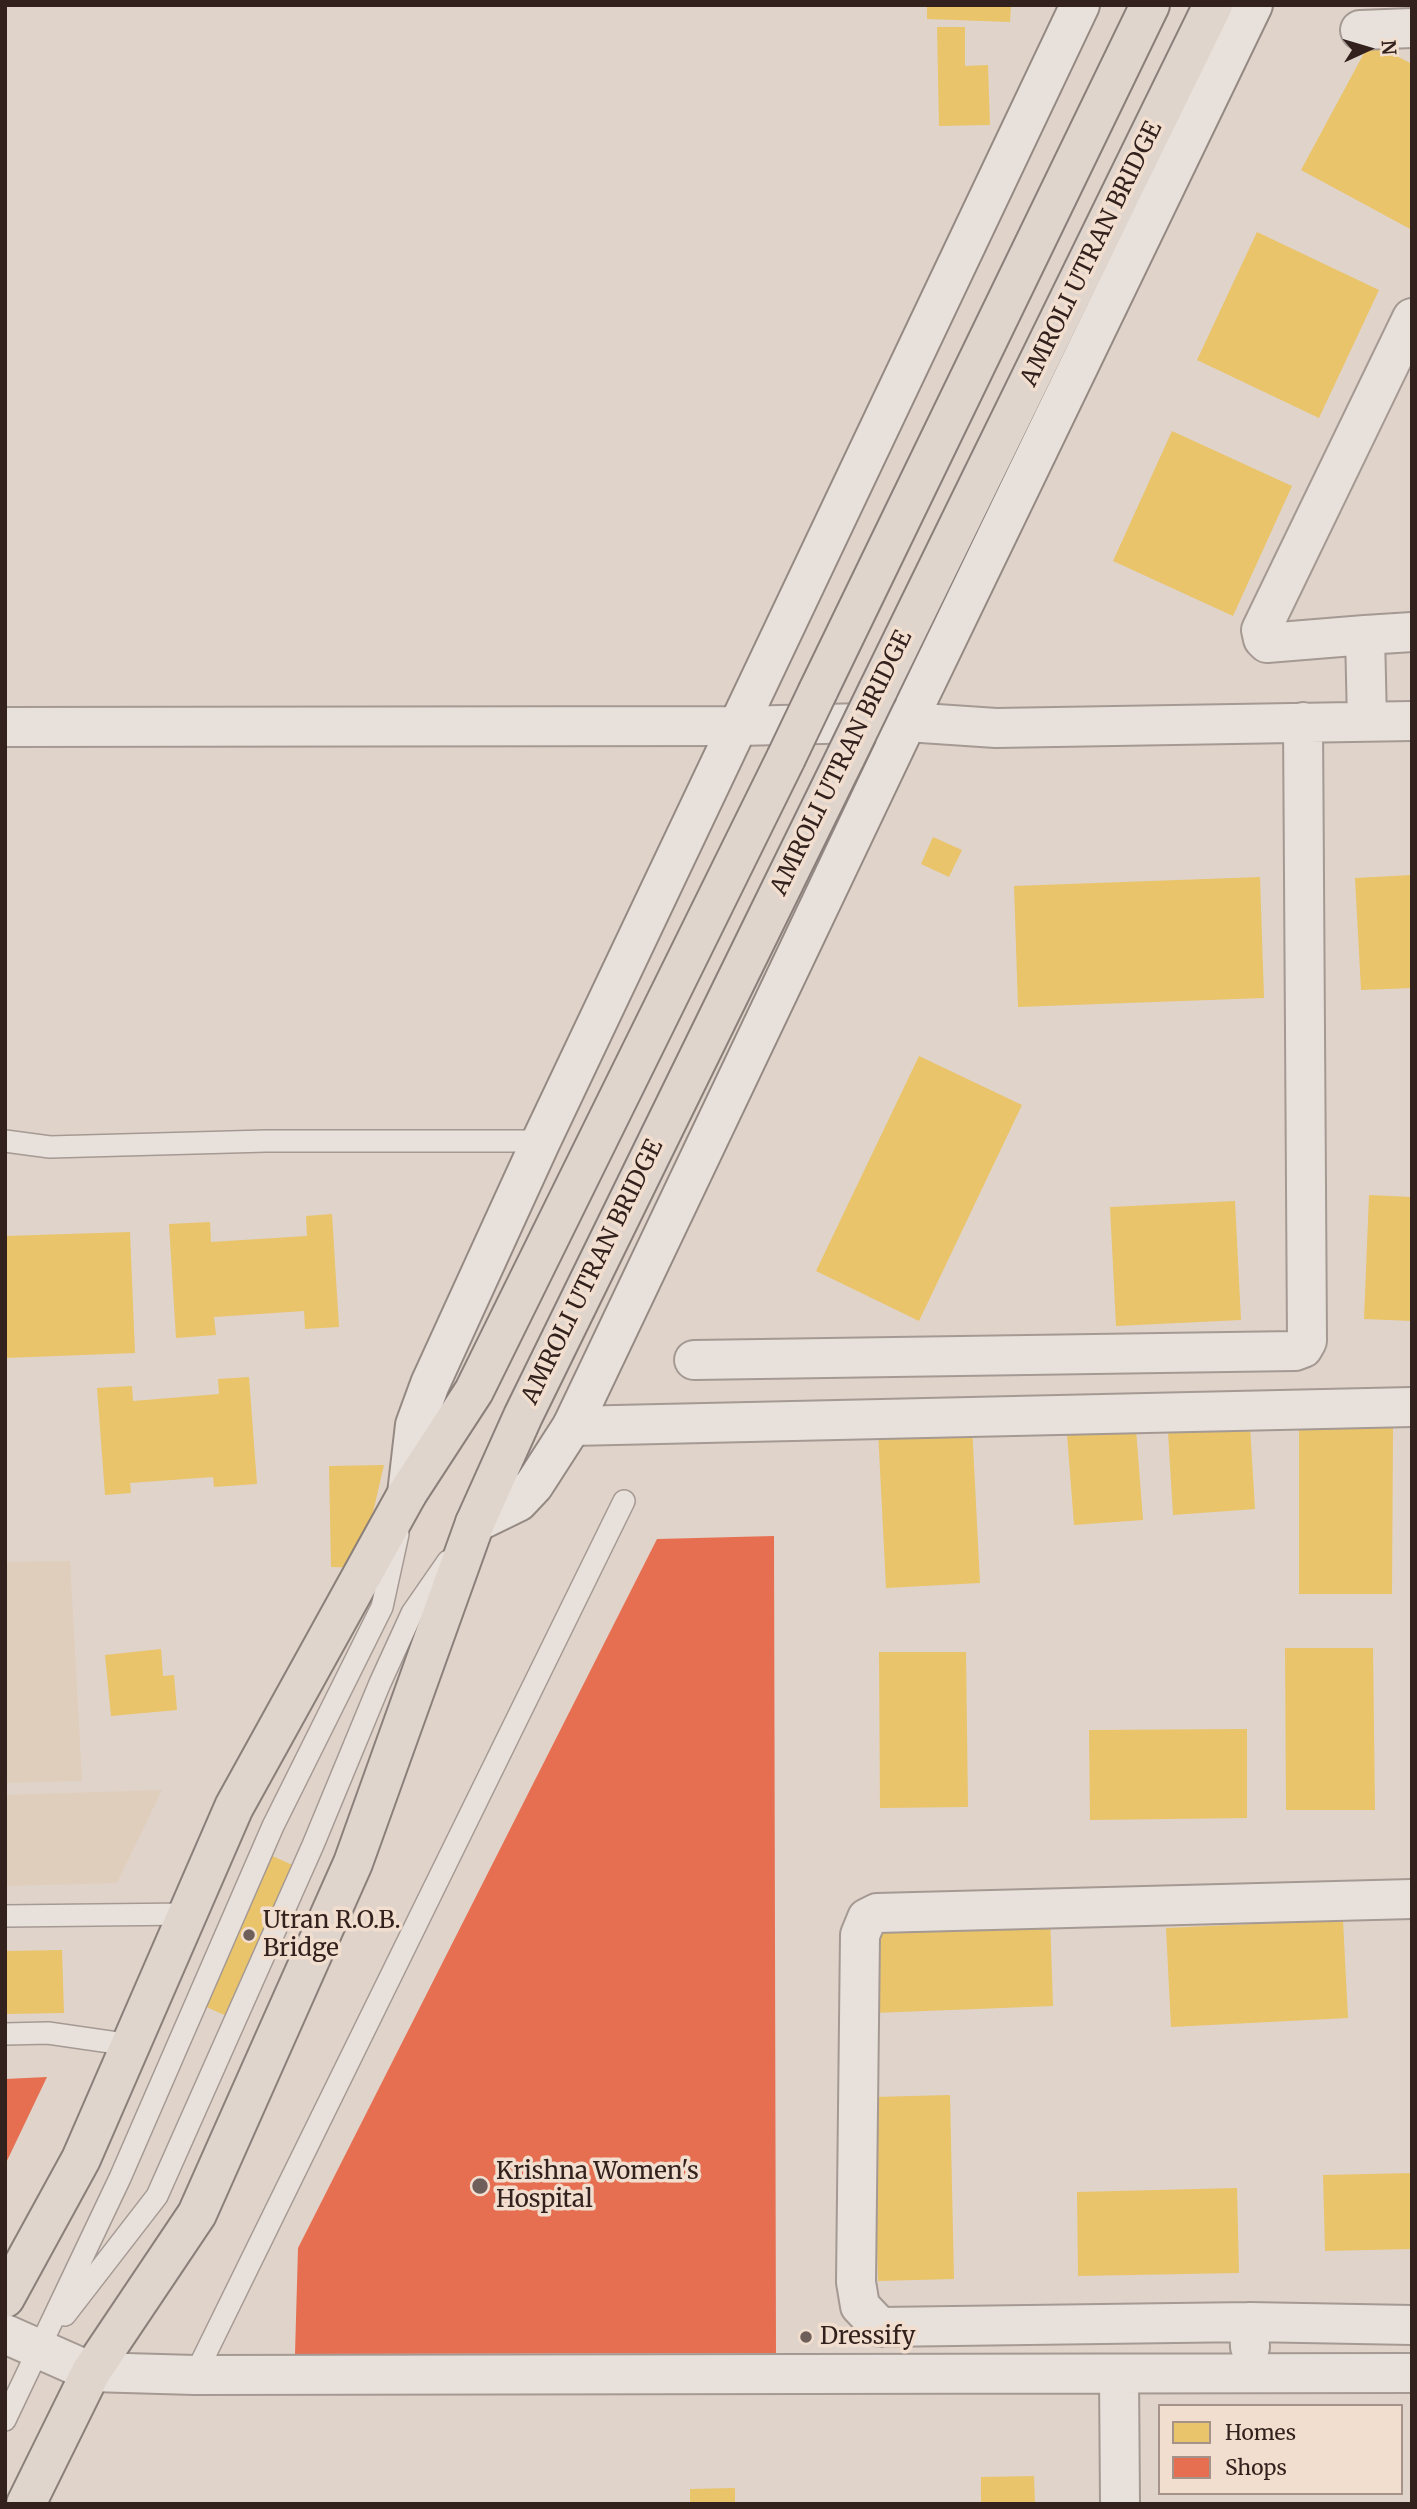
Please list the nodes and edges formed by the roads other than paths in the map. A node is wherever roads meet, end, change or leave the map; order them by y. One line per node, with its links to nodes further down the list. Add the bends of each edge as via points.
1 (1080, 5): 14 (street)
2 (1150, 5): 21 (main road, bridge, via 474,1391)
3 (1213, 5): 23 (main road, AMROLI UTRAN BRIDGE, bridge, via 523,1416)
4 (1253, 5): 12 (street)
5 (1412, 28): 6 (street)
6 (1360, 30)
7 (1412, 318): 9 (street, via 1261,630 1268,643)
8 (1412, 632): 9 (street)
9 (1365, 635): 10 (street)
10 (1367, 721): 11 (street); 13 (street)
11 (1412, 721)
12 (907, 722): 13 (street, via 996,727); 14 (street); 20 (street)
13 (1303, 722): 18 (street, via 1307,1327 1303,1348)
14 (738, 726): 15 (street); 17 (street)
15 (5, 727)
16 (5, 1141): 17 (lane, via 50,1147)
17 (541, 1141): 21 (street, via 430,1384 415,1424)
18 (694, 1360)
19 (1412, 1407): 20 (street)
20 (572, 1426): 23 (street, via 518,1502)
21 (407, 1494): 25 (main road, via 234,1807); 32 (lane, via 382,1607 273,1826 120,2178)
22 (624, 1501): 36 (lane)
23 (475, 1523): 32 (lane, via 412,1613 157,2196); 33 (main road, AMROLI UTRAN BRIDGE, via 353,1863 197,2214)
24 (1412, 1899): 30 (street, via 877,1913 866,1918 860,1936 859,2306 880,2327)
25 (189, 1914): 26 (lane); 28 (main road)
26 (5, 1916)
27 (5, 2034): 28 (lane, via 48,2033)
28 (131, 2045): 29 (main road, via 81,2159)
29 (5, 2298)
30 (1249, 2322): 31 (street); 37 (street)
31 (1412, 2325)
32 (22, 2342): 33 (street); 38 (lane)
33 (91, 2372): 36 (street); 39 (main road, AMROLI UTRAN BRIDGE)
34 (1412, 2373): 37 (street)
35 (1119, 2374): 36 (street); 37 (street); 40 (street)
36 (195, 2375)
37 (1252, 2375)
38 (5, 2420)
39 (26, 2504)
40 (1121, 2504)

